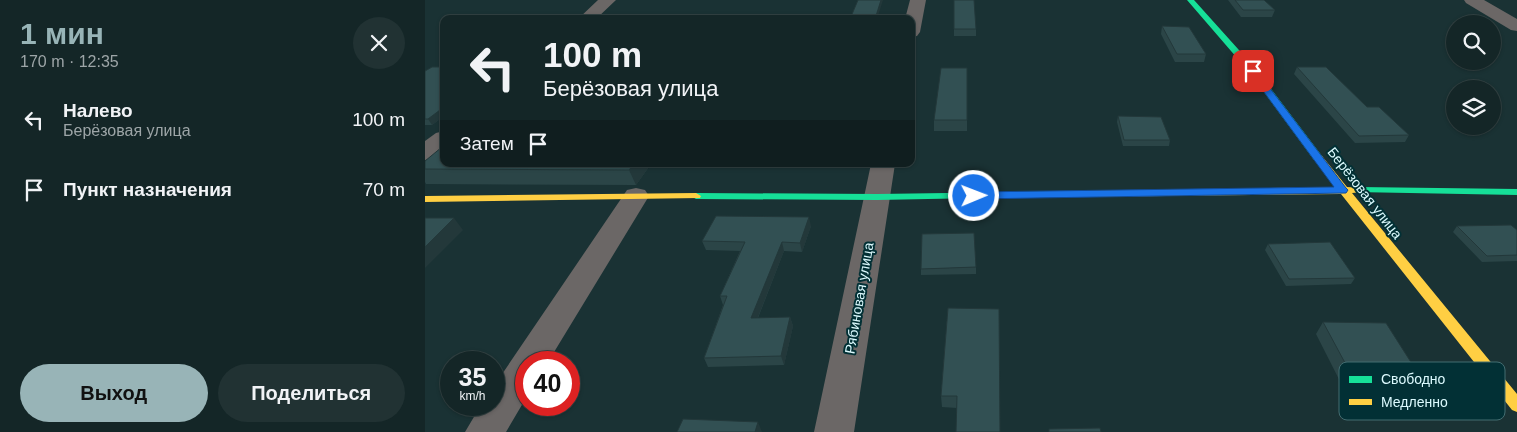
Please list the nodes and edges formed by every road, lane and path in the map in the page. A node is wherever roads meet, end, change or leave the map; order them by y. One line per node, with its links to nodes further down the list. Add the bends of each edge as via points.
1 (608, 0): 5 (street)
2 (918, 0): 6 (street)
3 (1190, 0): 11 (street, Берёзовая улица, via 1253,71)
4 (1472, 0): 7 (street)
5 (591, 15)
6 (915, 15)
7 (1517, 26)
8 (440, 141): 9 (street)
9 (425, 154)
10 (882, 167): 14 (street, Рябиновая улица)
11 (1342, 190): 12 (street); 14 (street); 17 (street, Берёзовая улица)
12 (1517, 192)
13 (636, 196): 14 (street); 15 (street); 16 (street)
14 (877, 197): 22 (street, Рябиновая улица)
15 (425, 199)
16 (536, 351)
17 (1483, 362)
18 (515, 384): 21 (street)
19 (1505, 389): 20 (street, Берёзовая улица)
20 (1517, 404)
21 (485, 432)
22 (834, 432)

